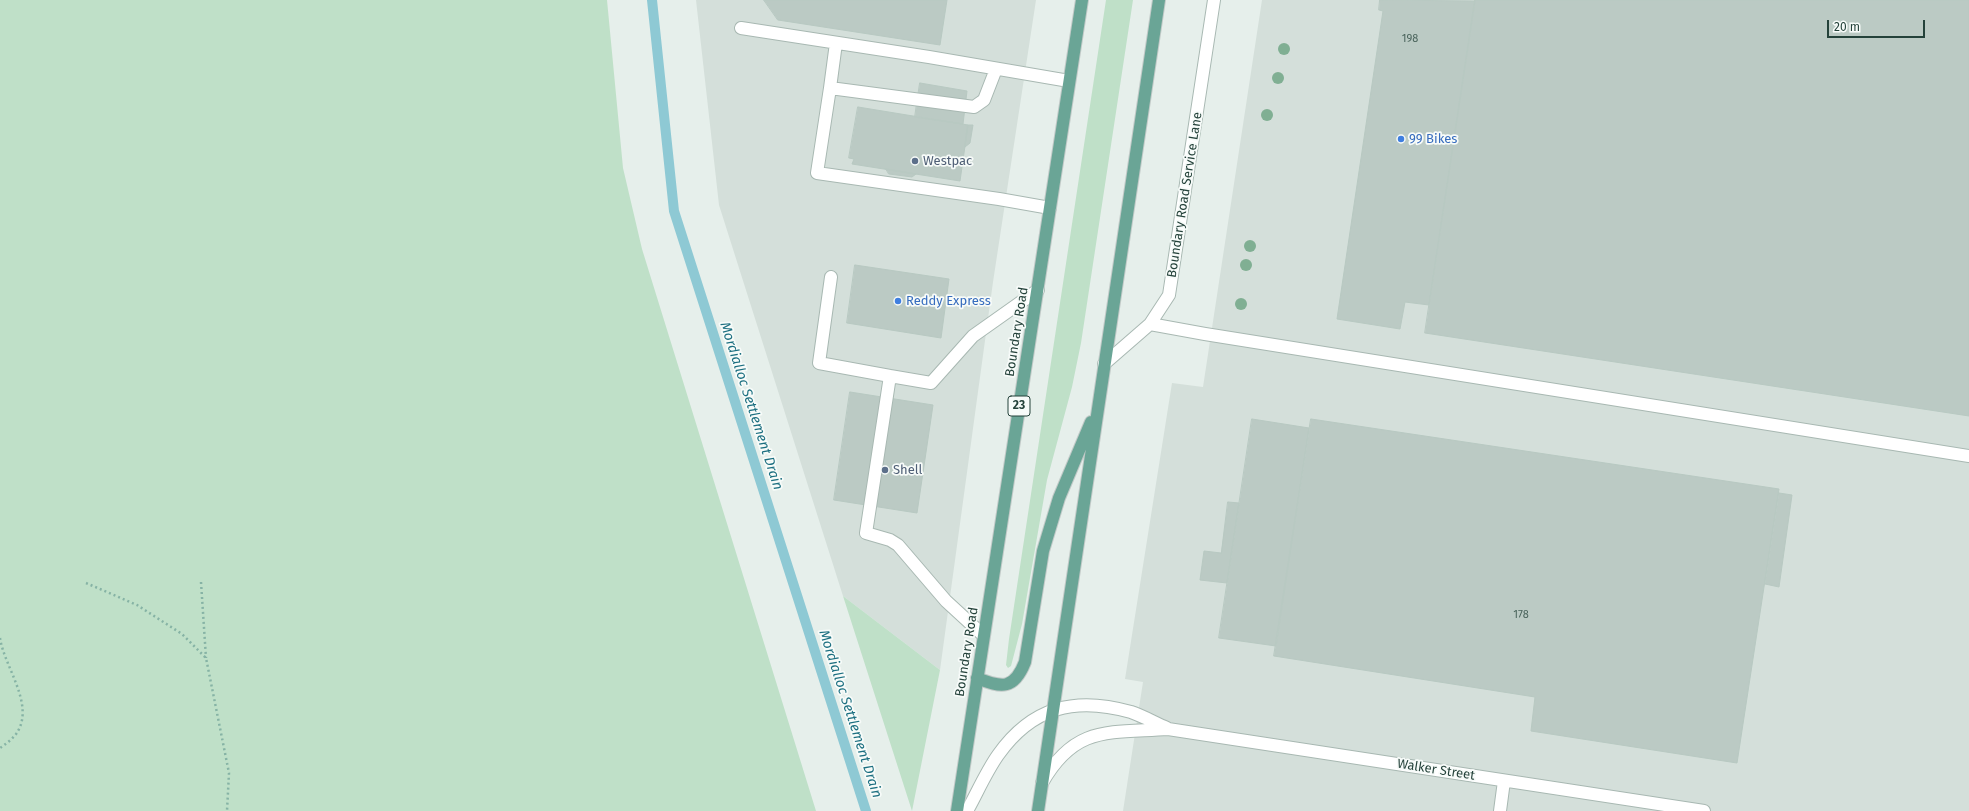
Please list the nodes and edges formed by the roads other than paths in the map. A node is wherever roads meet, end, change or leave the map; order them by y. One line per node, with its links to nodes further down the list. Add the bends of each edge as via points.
1 (1082, 0): 7 (main road, Boundary Road / 23)
2 (1159, 0): 13 (main road)
3 (1214, 0): 12 (street, Boundary Road Service Lane, via 1169,295)
4 (741, 28): 5 (street)
5 (836, 43): 6 (street); 8 (street)
6 (996, 69): 7 (street); 8 (street, via 984,100 974,107)
7 (1069, 81): 9 (main road, Boundary Road / 23)
8 (830, 88): 9 (street, via 817,173)
9 (1050, 208): 11 (main road, Boundary Road / 23)
10 (831, 277): 14 (street, via 819,363)
11 (1038, 290): 14 (street, via 973,336 931,383); 17 (main road, Boundary Road / 23)
12 (1150, 324): 13 (street, Boundary Road Service Lane); 16 (street)
13 (1104, 364): 15 (main road)
14 (890, 376): 17 (street, via 866,533 898,545 946,601)
15 (1098, 404): 18 (main road, via 1059,498 1043,551 1025,662 1020,676 1003,685); 19 (main road)
16 (1969, 456)
17 (983, 636): 18 (main road, Boundary Road / 23)
18 (977, 678): 23 (main road, Boundary Road / 23)
19 (1053, 709): 20 (street, Walker Street, via 1080,704 1107,707 1132,713); 22 (main road); 24 (street, Walker Street, via 1029,722 1010,740 997,756)
20 (1168, 729): 21 (street, Walker Street); 22 (street, Walker Street, via 1108,733 1084,739 1068,748)
21 (1504, 780): 26 (street); 27 (street, Walker Street)
22 (1042, 783): 25 (main road)
23 (957, 811)
24 (967, 811)
25 (1038, 811)
26 (1500, 811)
27 (1704, 811)

